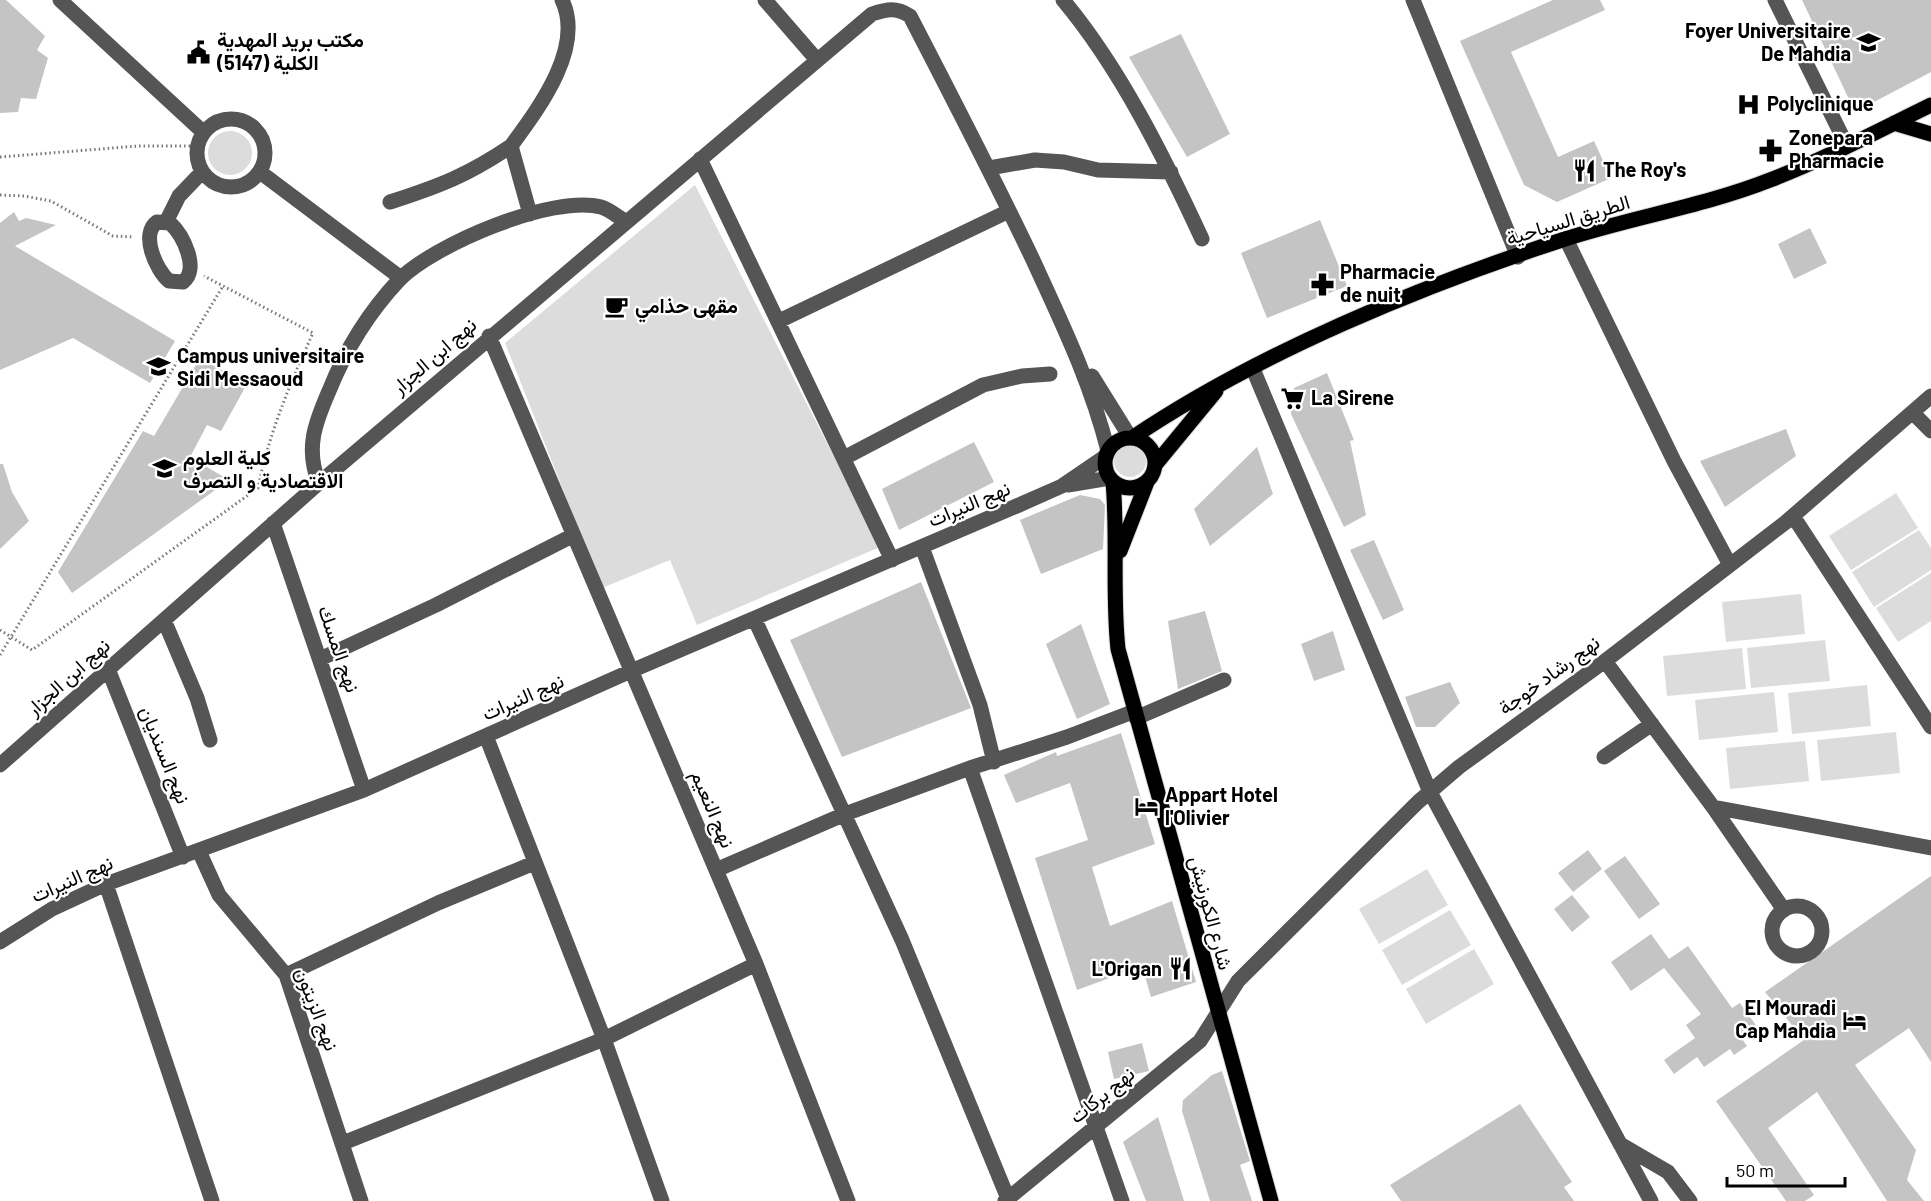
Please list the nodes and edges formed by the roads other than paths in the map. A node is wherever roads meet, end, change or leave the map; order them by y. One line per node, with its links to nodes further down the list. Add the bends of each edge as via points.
1 (60, 0): 12 (street)
2 (562, 0): 13 (street, via 567,42 546,98)
3 (765, 0): 8 (street)
4 (1063, 0): 19 (street, via 1131,101)
5 (1413, 0): 27 (street)
6 (1775, 0): 14 (street)
7 (896, 4): 8 (street, نهج ابن الجزار, via 872,14); 16 (street, نهج ابن الجزار, via 909,16)
8 (817, 60): 15 (street, نهج ابن الجزار)
9 (1931, 105): 10 (main road, الطريق السياحية)
10 (1894, 123): 11 (main road); 14 (main road, الطريق السياحية)
11 (1931, 134)
12 (200, 139): 17 (street, via 196,158); 18 (street, via 217,121 228,118 249,123 263,140 264,162)
13 (511, 146): 20 (street, via 446,184); 22 (street)
14 (1847, 146): 26 (main road, الطريق السياحية, via 1770,181)
15 (700, 159): 23 (street, نهج ابن الجزار); 29 (street)
16 (989, 168): 19 (street, via 1035,160 1098,170); 21 (street)
17 (202, 172): 18 (street, via 217,185 229,188 246,184); 24 (street, via 179,196)
18 (260, 172): 28 (street)
19 (1171, 172): 25 (street)
20 (390, 202)
21 (1010, 211): 29 (street); 31 (street)
22 (530, 214): 23 (street, via 602,207); 28 (street, via 478,232 435,253)
23 (625, 221): 30 (street, نهج ابن الجزار)
24 (166, 222): 24 (street, via 176,230 191,270 183,282 170,281 163,274 148,237 153,225)
25 (1202, 239)
26 (1566, 239): 27 (main road, الطريق السياحية); 52 (street, via 1674,461)
27 (1518, 257): 32 (main road, الطريق السياحية, via 1387,307)
28 (401, 278): 44 (street, via 377,305 342,360 315,424 311,464)
29 (779, 321): 40 (street)
30 (489, 336): 44 (street, نهج ابن الجزار); 48 (street, نهج النعيم)
31 (1076, 351): 38 (street); 39 (street, via 1098,412)
32 (1253, 369): 34 (main road, الطريق السياحية); 70 (street)
33 (1050, 374): 40 (street, via 983,385)
34 (1220, 386): 38 (main road, الطريق السياحية); 41 (main road, الطريق السياحية)
35 (1929, 401): 36 (street, نهج رشاد خوجة)
36 (1913, 413): 37 (street); 46 (street, نهج رشاد خوجة)
37 (1931, 431)
38 (1131, 437): 39 (main road, via 1117,441); 41 (main road, via 1149,446)
39 (1107, 453): 42 (main road, via 1105,468); 45 (street)
40 (844, 458): 50 (street)
41 (1155, 465): 43 (main road)
42 (1112, 480): 43 (main road, via 1133,488); 45 (street); 51 (main road, شارع الكورنيش)
43 (1147, 482): 51 (main road, شارع الكورنيش)
44 (319, 483): 47 (street, نهج ابن الجزار)
45 (1062, 486): 49 (street, نهج النيرات)
46 (1793, 516): 52 (street, نهج رشاد خوجة); 62 (street)
47 (273, 523): 53 (street, نهج ابن الجزار); 55 (street, نهج المسك)
48 (572, 536): 55 (street); 58 (street, نهج النعيم)
49 (922, 547): 50 (street, نهج النيرات); 66 (street, via 980,705)
50 (892, 560): 54 (street, نهج النيرات)
51 (1116, 562): 60 (main road, شارع الكورنيش, via 1113,609 1118,649)
52 (1730, 565): 56 (street, نهج رشاد خوجة)
53 (164, 620): 57 (street, نهج ابن الجزار); 64 (street)
54 (755, 620): 58 (street, نهج النيرات); 72 (street)
55 (320, 659): 69 (street, نهج المسك)
56 (1605, 661): 61 (street); 70 (street, نهج رشاد خوجة)
57 (108, 669): 67 (street, نهج ابن الجزار); 75 (street, نهج السنديان)
58 (631, 671): 63 (street, نهج النيرات); 77 (street, نهج النعيم)
59 (1224, 680): 60 (street)
60 (1136, 715): 66 (street); 83 (main road, شارع الكورنيش)
61 (1653, 724): 65 (street); 71 (street)
62 (1931, 727)
63 (486, 736): 69 (street, نهج النيرات); 76 (street)
64 (210, 740)
65 (1604, 757)
66 (994, 762): 68 (street)
67 (0, 765)
68 (970, 768): 72 (street); 85 (street)
69 (364, 790): 74 (street, نهج النيرات)
70 (1430, 792): 83 (street, نهج رشاد خوجة, via 1238,981); 87 (street)
71 (1713, 807): 73 (street); 79 (street)
72 (845, 814): 77 (street); 88 (street, via 902,940)
73 (1931, 848)
74 (199, 851): 75 (street, نهج النيرات); 82 (street, نهج الزيتون, via 219,895)
75 (183, 856): 78 (street, نهج النيرات)
76 (534, 863): 82 (street, via 438,903); 84 (street)
77 (716, 870): 81 (street, نهج النعيم)
78 (106, 884): 80 (street, نهج النيرات, via 52,909); 89 (street)
79 (1784, 910)
80 (0, 942)
81 (756, 964): 84 (street); 92 (street, نهج النعيم)
82 (286, 975): 86 (street, نهج الزيتون)
83 (1217, 1014): 85 (street, نهج بركات, via 1200,1041); 94 (main road, شارع الكورنيش)
84 (604, 1039): 86 (street); 91 (street)
85 (1095, 1128): 88 (street, نهج بركات); 93 (street)
86 (343, 1143): 90 (street, نهج الزيتون)
87 (1620, 1144): 95 (street); 96 (street, via 1668,1172)
88 (1007, 1200)
89 (212, 1201)
90 (361, 1201)
91 (663, 1201)
92 (848, 1201)
93 (1122, 1201)
94 (1271, 1201)
95 (1652, 1201)
96 (1690, 1201)

